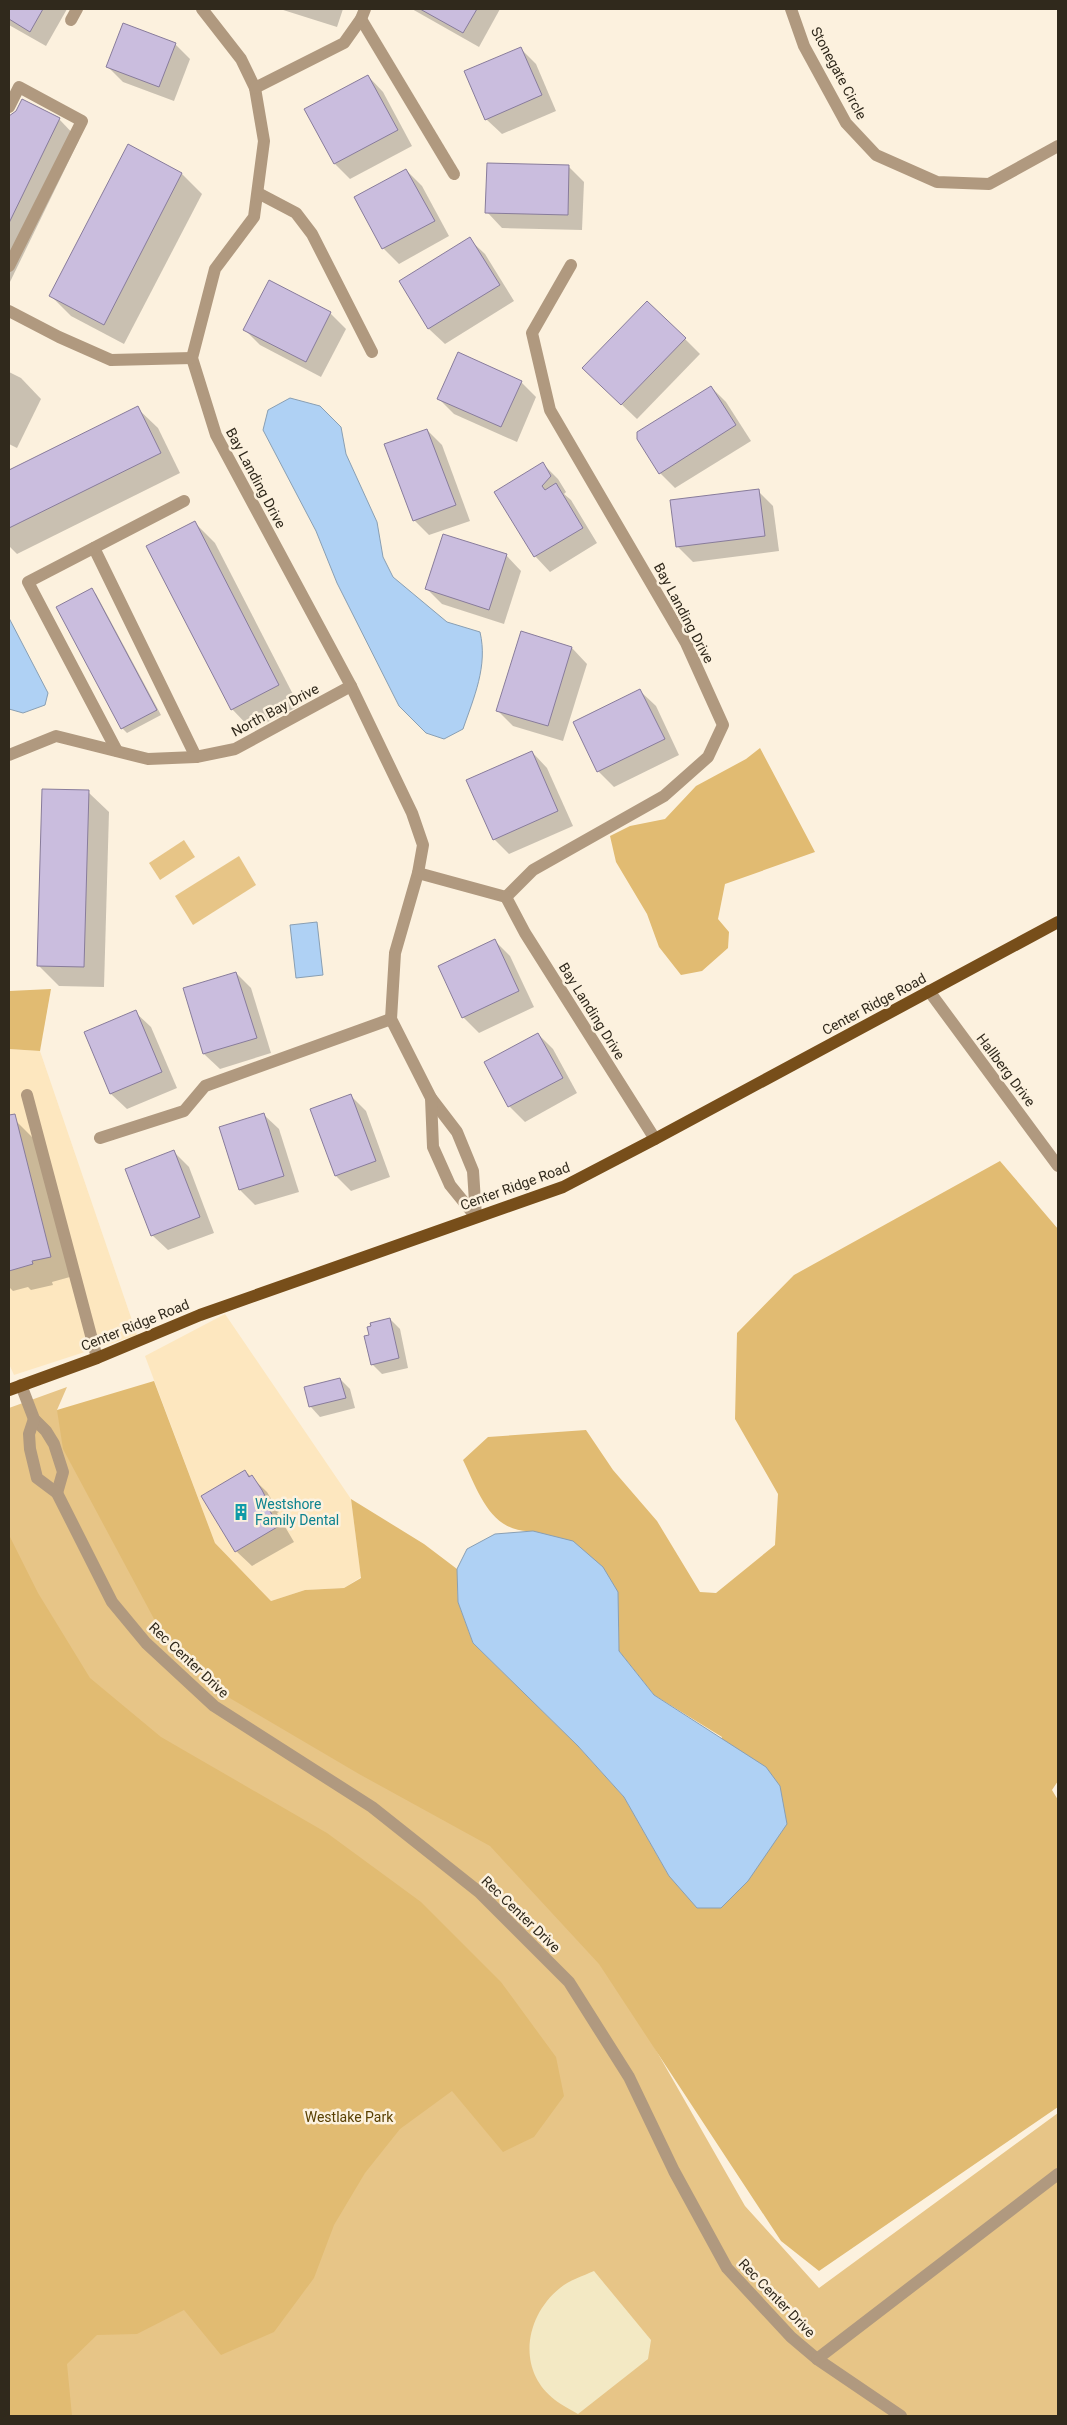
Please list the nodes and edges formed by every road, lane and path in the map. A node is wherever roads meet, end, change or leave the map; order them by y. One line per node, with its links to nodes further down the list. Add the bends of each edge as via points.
1 (202, 9): 4 (street, via 242,58)
2 (791, 9): 6 (street, Stonegate Circle, via 804,46 846,124 876,155 937,182 989,184)
3 (363, 14): 4 (street, via 344,43); 7 (street)
4 (255, 88): 8 (street, via 264,141)
5 (9, 107): 10 (street, via 19,87 82,121)
6 (1058, 146)
7 (454, 174)
8 (258, 193): 12 (street, via 296,213 312,234); 13 (street, via 254,217 215,269)
9 (571, 265): 21 (street, Bay Landing Drive, via 532,334 550,410 686,643 722,725 708,758 664,796 533,870)
10 (9, 266)
11 (9, 311): 13 (street, via 111,360)
12 (372, 352)
13 (192, 358): 16 (street, Bay Landing Drive, via 216,436)
14 (184, 501): 15 (street)
15 (94, 548): 17 (street, via 28,582); 19 (street)
16 (350, 686): 19 (street, North Bay Drive, via 235,749); 20 (street, Bay Landing Drive, via 423,845)
17 (117, 751): 18 (street, North Bay Drive, via 56,736); 19 (street, North Bay Drive, via 148,759)
18 (9, 755)
19 (196, 756)
20 (418, 874): 21 (street); 24 (street, Bay Landing Drive, via 395,953)
21 (506, 897): 28 (street, Bay Landing Drive, via 525,933)
22 (1058, 922): 23 (main road, Center Ridge Road)
23 (929, 991): 28 (main road, Center Ridge Road); 29 (street, Hallberg Drive)
24 (390, 1018): 26 (street); 27 (street, via 205,1086 184,1111)
25 (27, 1095): 31 (street)
26 (431, 1098): 30 (street, via 457,1132 473,1171); 30 (street, via 433,1147 450,1185)
27 (100, 1138)
28 (655, 1139): 30 (main road, Center Ridge Road, via 563,1187)
29 (1058, 1166)
30 (476, 1217): 31 (main road, Center Ridge Road, via 200,1315)
31 (97, 1358): 32 (main road, Center Ridge Road)
32 (22, 1386): 33 (main road, Center Ridge Road); 34 (street)
33 (9, 1390)
34 (34, 1419): 35 (street, via 54,1444 63,1472); 35 (street, Rec Center Drive, via 29,1434 37,1478)
35 (57, 1493): 37 (street, Rec Center Drive, via 112,1602 146,1643 214,1706 372,1806 479,1892 569,1982 629,2077 674,2171 727,2268 791,2337)
36 (1058, 2174): 37 (street)
37 (817, 2359): 38 (street, Rec Center Drive)
38 (901, 2416)

